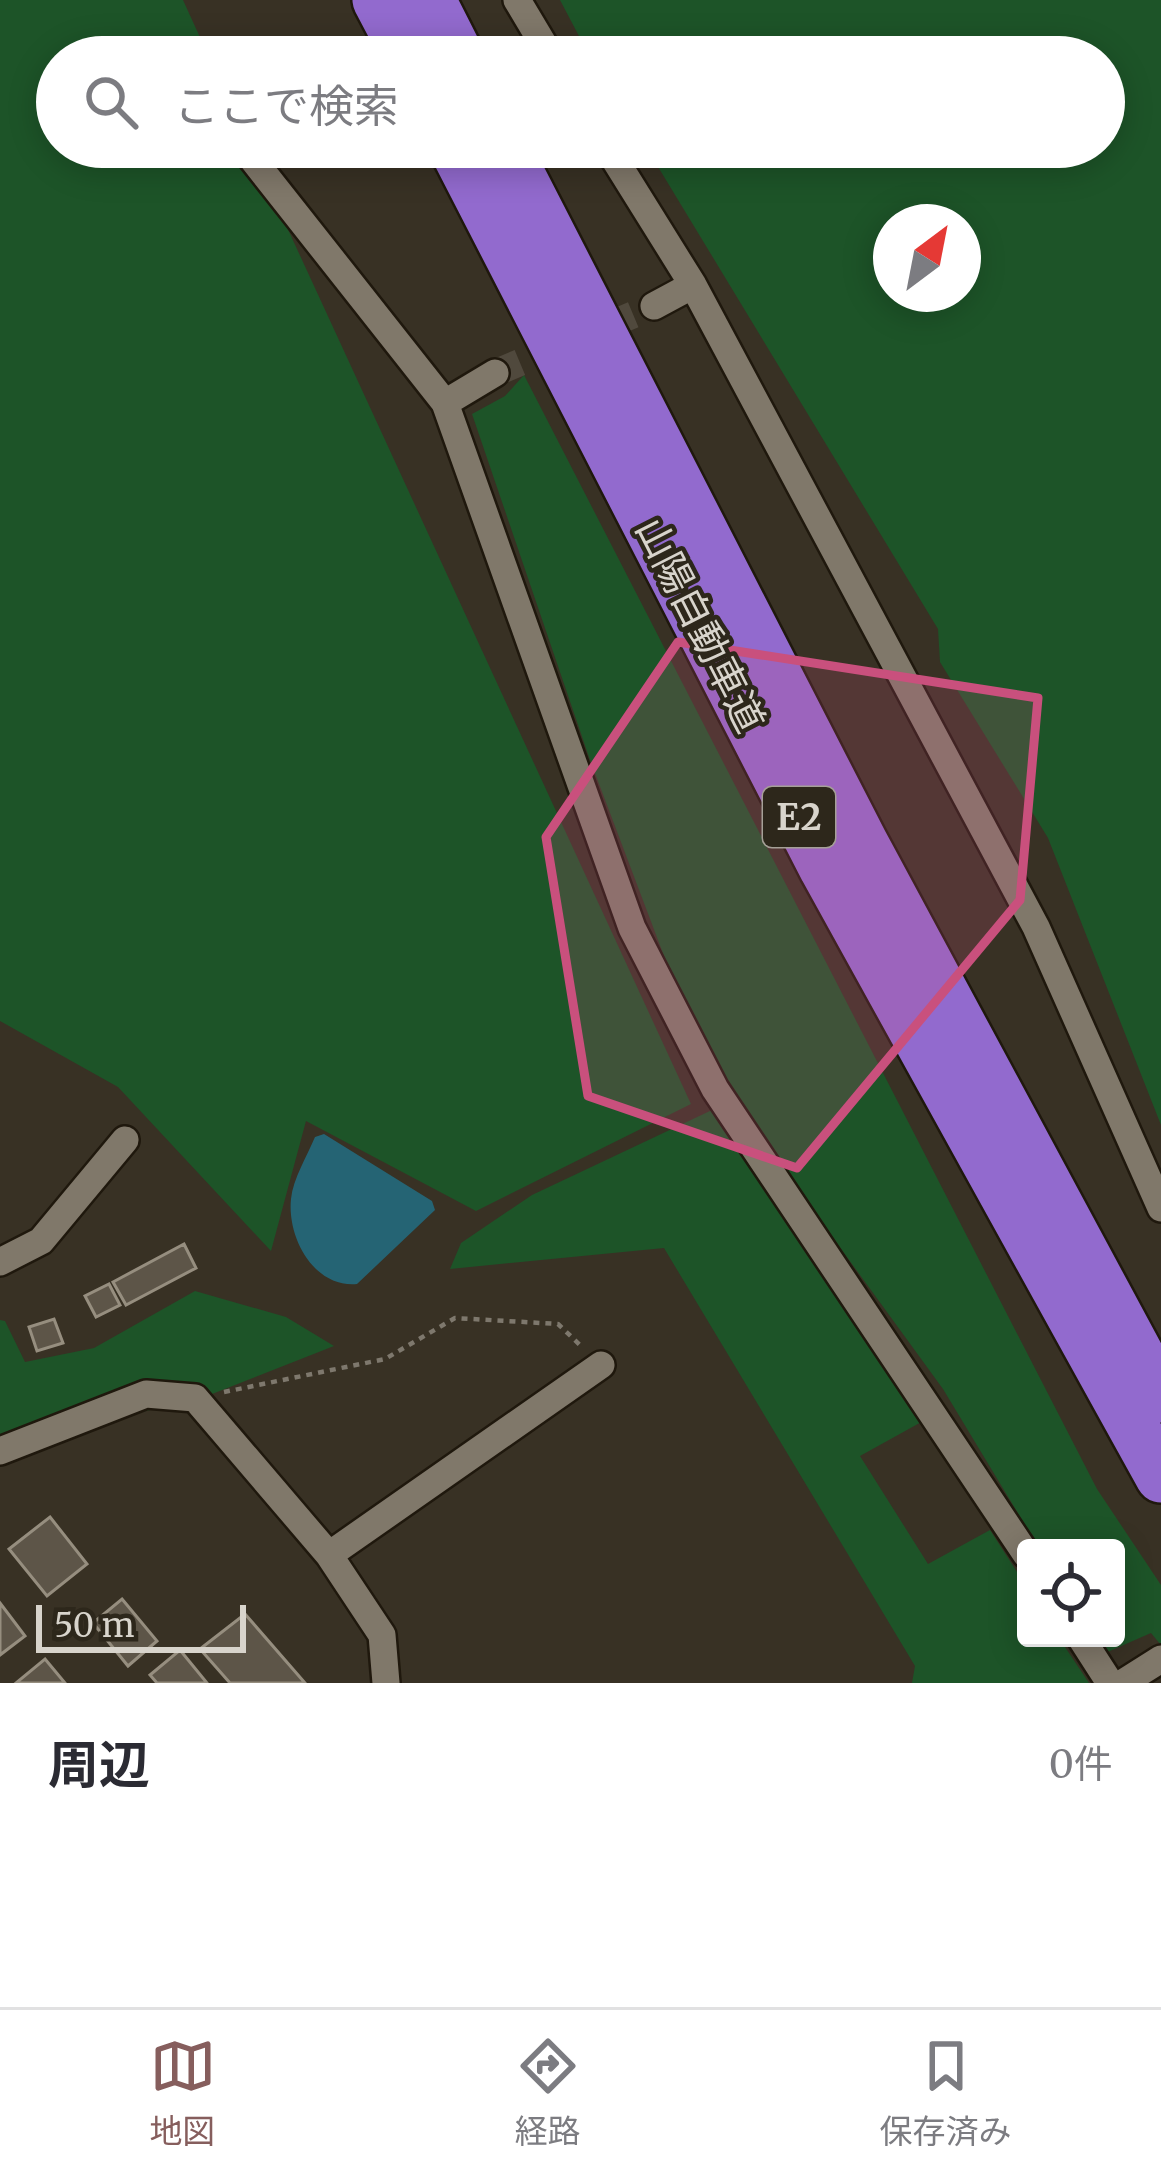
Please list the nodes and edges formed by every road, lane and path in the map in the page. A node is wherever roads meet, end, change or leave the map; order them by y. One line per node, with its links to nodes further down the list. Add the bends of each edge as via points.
1 (378, 0): 4 (highway)
2 (430, 0): 5 (highway)
3 (517, 0): 6 (street)
4 (397, 36)
5 (448, 36)
6 (538, 36)
7 (260, 168): 14 (street)
8 (465, 168): 22 (highway, 山陽自動車道 / E2, via 825,868)
9 (516, 168): 19 (highway, 山陽自動車道 / E2, via 862,842)
10 (620, 168): 11 (street)
11 (693, 285): 12 (street); 16 (street, via 1036,927)
12 (654, 307)
13 (495, 373): 14 (street)
14 (446, 403): 23 (street, via 632,928 715,1089)
15 (125, 1140): 17 (street, via 40,1241)
16 (1161, 1208)
17 (0, 1262)
18 (601, 1365): 20 (path, via 558,1324 454,1318 385,1359); 24 (street)
19 (1161, 1397)
20 (195, 1398): 21 (street, via 146,1394); 24 (street)
21 (0, 1451)
22 (1161, 1477)
23 (1017, 1541)
24 (328, 1556): 27 (street, via 382,1635)
25 (1087, 1647): 28 (street)
26 (1161, 1659): 29 (street)
27 (386, 1683)
28 (1110, 1683)
29 (1124, 1683)

